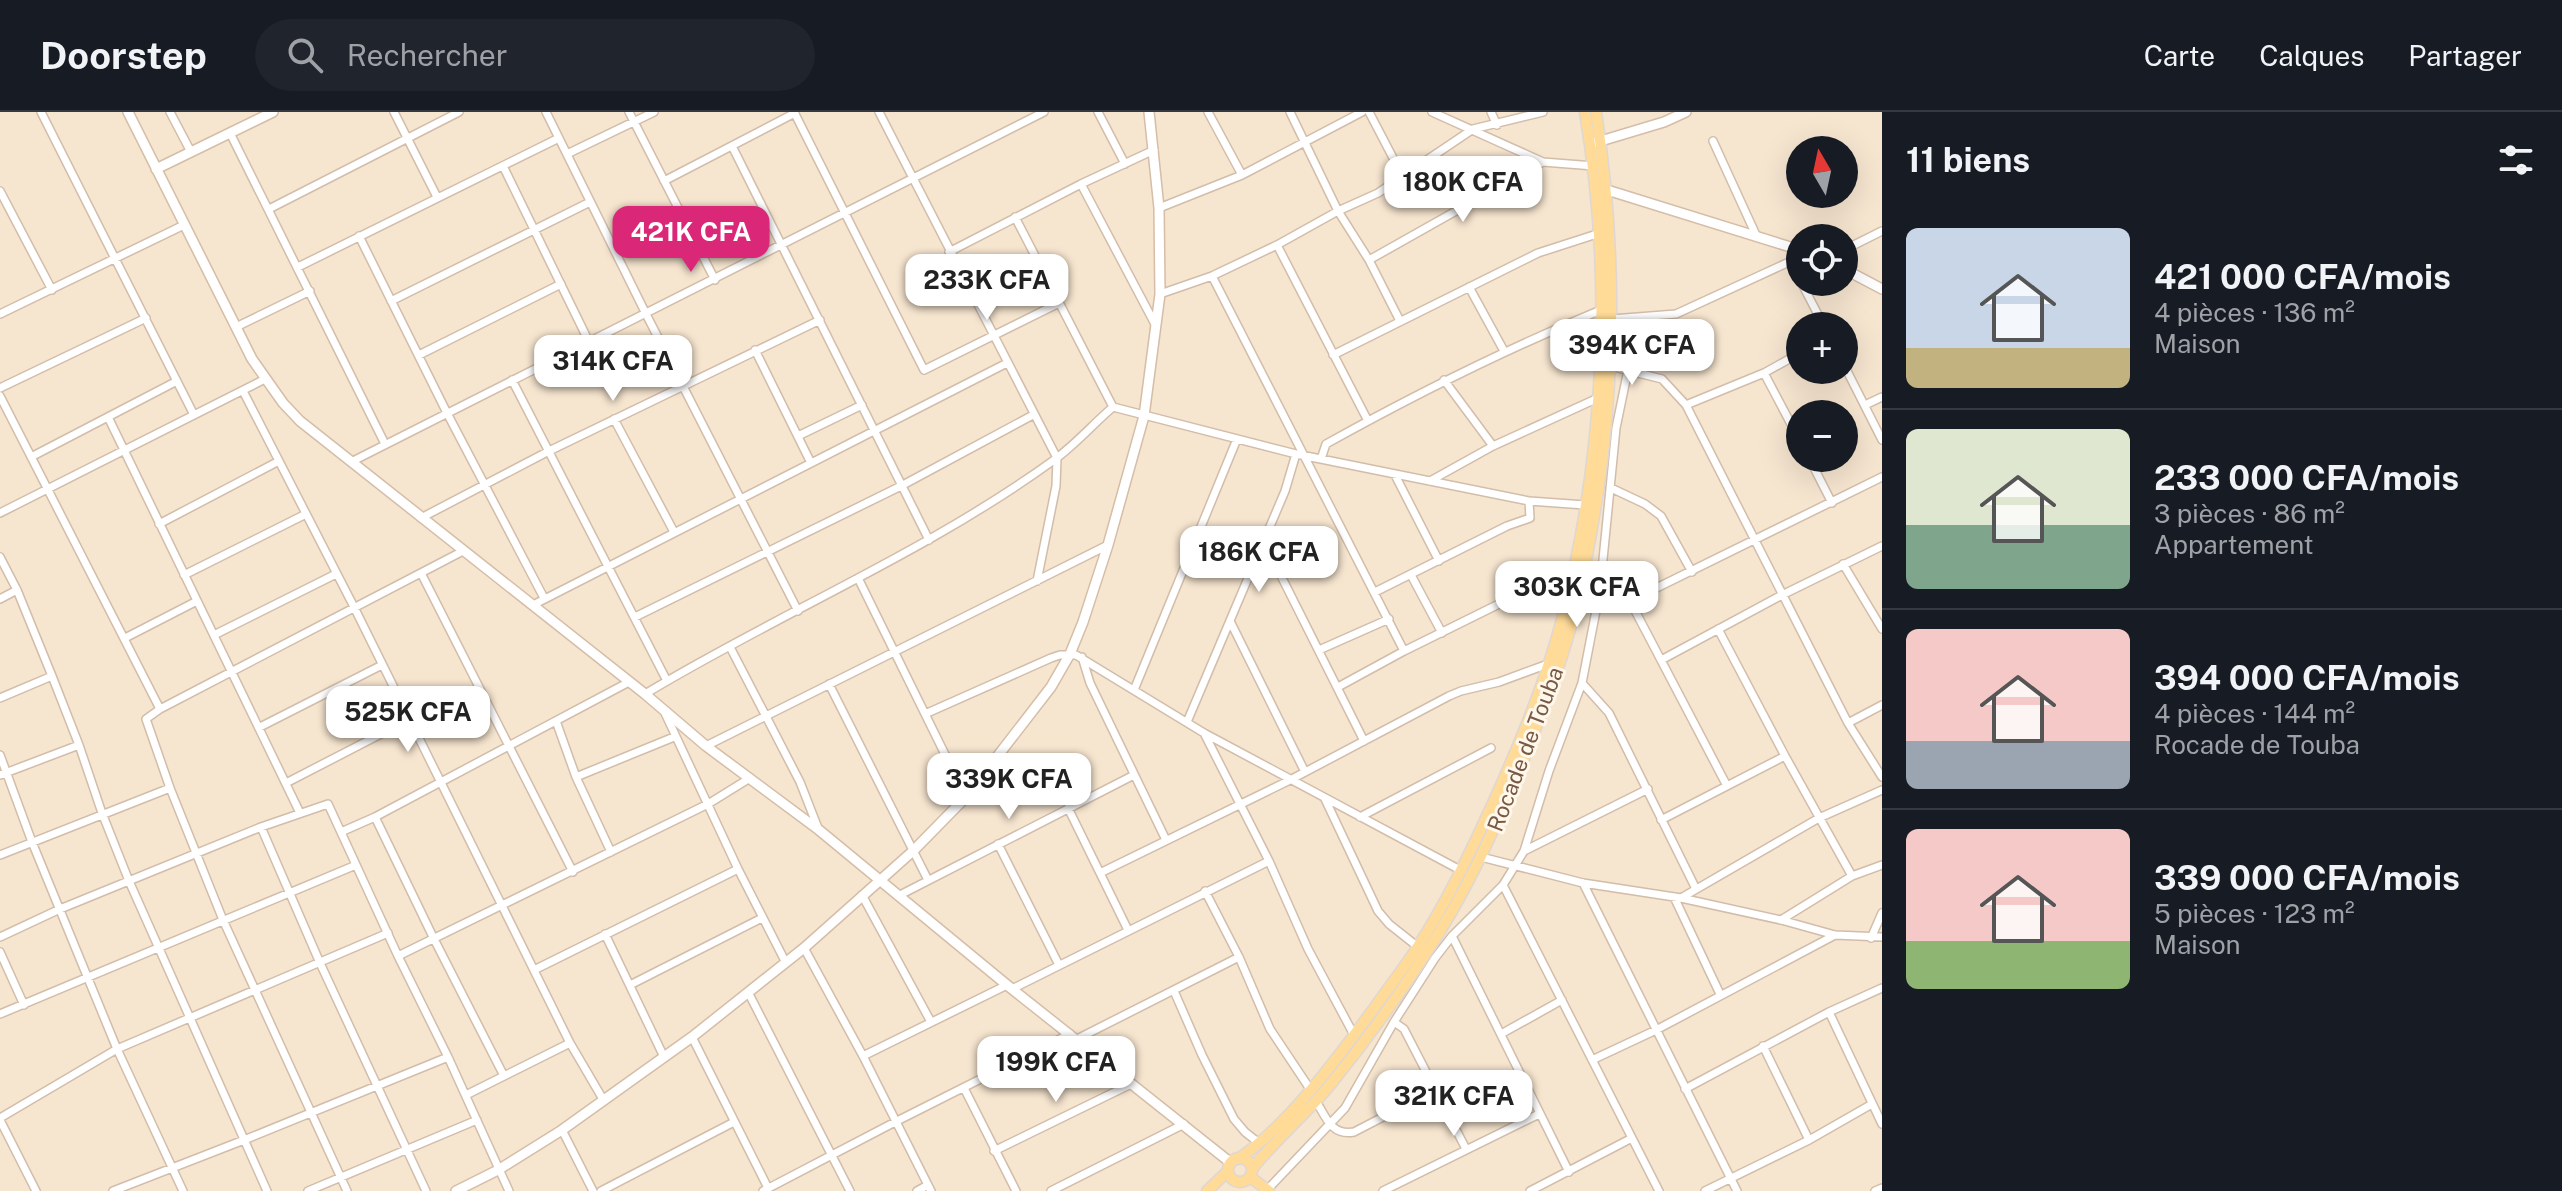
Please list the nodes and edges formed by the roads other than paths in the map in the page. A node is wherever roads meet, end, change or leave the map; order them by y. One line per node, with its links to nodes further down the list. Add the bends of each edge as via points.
1 (41, 112): 71 (street)
2 (128, 112): 44 (main road)
3 (170, 112): 38 (street)
4 (246, 112): 26 (street)
5 (273, 112): 26 (main road)
6 (394, 112): 31 (street)
7 (459, 112): 31 (street)
8 (546, 112): 32 (street)
9 (629, 112): 27 (street)
10 (654, 112): 27 (street)
11 (795, 112): 36 (street); 58 (street)
12 (879, 112): 47 (street)
13 (1044, 112): 47 (street)
14 (1098, 112): 41 (street)
15 (1149, 112): 37 (main road)
16 (1208, 112): 45 (street)
17 (1290, 112): 34 (street)
18 (1362, 112): 34 (street)
19 (1369, 112): 46 (street)
20 (1432, 112): 29 (street)
21 (1491, 112): 28 (street)
22 (1543, 112): 28 (street)
23 (1585, 112): 35 (main road, Rocade de Touba)
24 (1596, 112): 35 (main road, Rocade de Touba)
25 (1686, 112): 35 (main road)
26 (252, 122): 30 (main road)
27 (634, 122): 39 (street); 48 (street)
28 (1497, 125): 29 (street)
29 (1473, 129): 40 (street); 46 (street)
30 (230, 133): 38 (main road); 56 (street)
31 (407, 138): 52 (street); 56 (street)
32 (559, 138): 39 (street); 42 (street)
33 (1713, 141): 64 (street)
34 (1305, 142): 45 (street); 57 (street)
35 (1595, 143): 43 (main road, Rocade de Touba); 50 (main road, Rocade de Touba)
36 (732, 146): 48 (street); 69 (street)
37 (1154, 150): 41 (street); 55 (main road)
38 (191, 152): 44 (main road)
39 (567, 154): 54 (street)
40 (1543, 162): 43 (street); 72 (street)
41 (1125, 164): 49 (street)
42 (503, 166): 52 (street); 61 (street)
43 (1594, 166): 50 (main road, Rocade de Touba)
44 (156, 169): 60 (main road)
45 (1242, 175): 55 (street)
46 (1403, 177): 57 (street)
47 (912, 179): 58 (street); 70 (street)
48 (664, 181): 77 (street)
49 (1081, 184): 59 (street); 94 (street)
50 (1601, 188): 63 (main road, Rocade de Touba); 64 (main road); 91 (main road, Rocade de Touba)
51 (0, 191): 53 (street)
52 (437, 197): 65 (street)
53 (2, 202): 81 (street)
54 (590, 202): 61 (street); 88 (street)
55 (1159, 208): 83 (main road)
56 (269, 209): 74 (street)
57 (1338, 211): 67 (street); 72 (street)
58 (845, 213): 69 (street); 96 (street, via 924,370)
59 (1015, 217): 70 (street); 85 (street)
60 (184, 225): 71 (street); 95 (main road)
61 (534, 230): 78 (street); 84 (street)
62 (1882, 231): 66 (street)
63 (1600, 233): 79 (street, via 1538,253); 86 (main road, Rocade de Touba)
64 (1756, 235): 68 (main road)
65 (359, 236): 74 (street); 84 (street)
66 (1858, 243)
67 (1277, 245): 75 (street); 101 (street)
68 (1786, 245)
69 (782, 246): 77 (street); 92 (street)
70 (949, 252): 96 (street)
71 (117, 259): 81 (street); 89 (street)
72 (1369, 260): 93 (street)
73 (1786, 263): 90 (street, via 1676,314)
74 (298, 267): 82 (street)
75 (1212, 276): 83 (street); 138 (street)
76 (1858, 276): 80 (main road)
77 (715, 280): 88 (street)
78 (561, 284): 97 (street); 100 (street)
79 (1469, 287): 93 (street); 99 (street)
80 (1882, 289)
81 (52, 290): 87 (street)
82 (310, 291): 95 (street); 134 (street)
83 (1160, 294): 94 (main road)
84 (391, 301): 100 (street)
85 (1059, 303): 96 (street); 121 (street)
86 (1601, 310): 99 (street); 117 (main road, Rocade de Touba)
87 (0, 314)
88 (646, 314): 97 (street); 112 (street)
89 (146, 318): 110 (street); 113 (street)
90 (1633, 318): 91 (street); 105 (street)
91 (1612, 319): 104 (main road, Rocade de Touba)
92 (820, 320): 98 (street); 118 (street)
93 (1400, 321): 101 (street)
94 (1156, 326): 126 (main road)
95 (236, 327): 107 (main road)
96 (993, 337): 103 (street)
97 (589, 342): 108 (street)
98 (755, 350): 112 (street); 131 (street)
99 (1504, 351): 109 (street)
100 (419, 355): 122 (street)
101 (1333, 355): 129 (street)
102 (1786, 361): 106 (street)
103 (1007, 363): 124 (street); 130 (street)
104 (1610, 366): 105 (street); 273 (main road, Rocade de Touba, via 1601,474 1571,624 1538,726)
105 (1628, 370): 119 (street, via 1662,379); 151 (street)
106 (1764, 373): 119 (street); 125 (street)
107 (265, 379): 114 (street); 143 (main road, via 300,421)
108 (512, 380): 122 (street); 136 (street)
109 (1444, 380): 129 (street); 135 (street)
110 (177, 381): 123 (street); 127 (street)
111 (1854, 384): 120 (street)
112 (682, 385): 128 (street); 153 (street)
113 (0, 388)
114 (243, 391): 123 (street); 142 (street)
115 (0, 396): 139 (street)
116 (1882, 397): 120 (street)
117 (1598, 398): 135 (street); 156 (main road, Rocade de Touba)
118 (862, 405): 130 (street); 131 (street)
119 (1686, 405): 163 (street)
120 (1865, 405): 133 (street)
121 (1113, 407): 126 (street); 140 (street)
122 (447, 413): 134 (street); 149 (street)
123 (194, 415): 137 (street)
124 (1033, 415): 140 (street); 150 (street)
125 (1786, 415)
126 (1144, 416): 132 (street); 165 (main road)
127 (108, 417): 137 (street); 139 (street)
128 (614, 419): 136 (street); 161 (street)
129 (1368, 421): 141 (street, via 1326,444)
130 (875, 432): 144 (street); 150 (street)
131 (798, 436): 144 (street)
132 (1237, 439): 138 (street); 216 (street)
133 (1882, 440)
134 (385, 444): 143 (street)
135 (1493, 446): 148 (street)
136 (549, 451): 149 (street); 172 (street)
137 (124, 452): 152 (street); 160 (street)
138 (1300, 455): 141 (street); 164 (street); 182 (street)
139 (31, 457): 152 (street)
140 (1057, 458): 162 (street); 179 (street)
141 (1321, 459): 146 (street)
142 (279, 461): 158 (street); 160 (street)
143 (351, 462): 159 (main road)
144 (811, 463): 153 (street)
145 (1816, 472): 155 (street)
146 (1395, 475): 148 (street); 170 (street)
147 (1882, 477): 155 (street)
148 (1430, 481): 154 (street)
149 (485, 484): 159 (street); 184 (street)
150 (901, 486): 162 (street); 168 (street)
151 (1611, 488): 173 (street, via 1661,516); 181 (street)
152 (47, 490): 157 (street); 199 (street)
153 (741, 498): 161 (street); 168 (street)
154 (1529, 501): 156 (street); 170 (street, via 1530,518)
155 (1832, 503): 163 (street)
156 (1585, 505): 207 (main road, Rocade de Touba)
157 (0, 513)
158 (306, 514): 175 (street); 176 (street)
159 (421, 518): 167 (main road)
160 (159, 524): 176 (street)
161 (674, 532): 172 (street)
162 (929, 540): 178 (street)
163 (1755, 541): 173 (street); 183 (street)
164 (1264, 542): 194 (street); 201 (street)
165 (1108, 545): 179 (street); 204 (main road)
166 (1882, 546): 171 (street)
167 (463, 551): 174 (street); 189 (main road)
168 (768, 551): 191 (street); 192 (street)
169 (0, 557): 180 (street)
170 (1439, 561): 177 (street)
171 (1843, 564): 183 (street); 195 (street)
172 (607, 565): 184 (street); 192 (street)
173 (1692, 572): 187 (street)
174 (421, 573): 190 (street); 233 (street)
175 (336, 574): 190 (street); 198 (street)
176 (184, 575): 186 (street)
177 (1411, 575): 182 (street); 197 (street)
178 (858, 578): 191 (street); 203 (street)
179 (1037, 581): 203 (street)
180 (17, 590): 185 (street); 210 (street)
181 (1600, 590): 187 (street); 213 (street)
182 (1375, 592): 193 (street)
183 (1782, 595): 196 (street); 227 (street)
184 (544, 598): 189 (street)
185 (0, 599)
186 (197, 601): 198 (street); 199 (street)
187 (1630, 601): 206 (street)
188 (1503, 602): 197 (street)
189 (533, 605): 212 (main road)
190 (354, 607): 208 (street); 209 (street)
191 (798, 611): 200 (street)
192 (635, 617): 211 (street)
193 (1389, 619): 201 (street); 202 (street)
194 (1230, 621): 226 (street); 238 (street)
195 (1882, 627)
196 (1718, 629): 206 (street); 237 (street)
197 (1442, 633): 202 (street)
198 (214, 635): 209 (street)
199 (125, 638): 220 (street)
200 (730, 647): 211 (street); 223 (street)
201 (1319, 650): 215 (street)
202 (1404, 651): 215 (street)
203 (895, 652): 214 (street); 222 (street)
204 (1070, 654): 205 (street); 222 (street); 251 (main road, via 1043,700)
205 (1082, 657): 216 (street); 240 (street)
206 (1663, 659): 247 (street)
207 (1548, 664): 231 (street, via 1461,691); 279 (main road, Rocade de Touba, via 1520,742)
208 (382, 665): 224 (street); 228 (street)
209 (232, 672): 220 (street); 228 (street)
210 (52, 676): 218 (street); 232 (street)
211 (667, 681): 217 (street)
212 (629, 682): 217 (main road); 225 (street)
213 (1582, 683): 249 (street, via 1609,713); 269 (street)
214 (829, 684): 223 (street); 268 (street)
215 (1338, 687): 231 (street)
216 (1134, 690): 226 (street)
217 (645, 694): 221 (main road)
218 (0, 698)
219 (1882, 705): 227 (street)
220 (160, 709): 248 (street, via 146,719)
221 (663, 709): 230 (street); 234 (main road)
222 (925, 714): 251 (street)
223 (765, 715): 234 (street); 263 (street)
224 (408, 720): 245 (street); 246 (street)
225 (556, 721): 233 (street); 241 (street)
226 (1187, 722): 229 (street)
227 (1848, 723): 242 (street)
228 (260, 727): 246 (street)
229 (1204, 733): 244 (street); 254 (street)
230 (674, 737): 241 (street); 253 (street)
231 (1364, 741): 238 (street)
232 (79, 745): 239 (street); 256 (street)
233 (508, 745): 245 (street); 280 (street)
234 (706, 746): 243 (main road)
235 (1491, 748): 259 (street)
236 (0, 755): 239 (street)
237 (1785, 756): 247 (street); 260 (street)
238 (1305, 772): 244 (street)
239 (4, 773): 266 (street)
240 (1134, 775): 255 (street); 265 (street)
241 (576, 777): 270 (street)
242 (1882, 777)
243 (750, 778): 253 (street); 263 (main road)
244 (1290, 780): 252 (street); 254 (street)
245 (440, 782): 258 (street); 294 (street)
246 (286, 783): 257 (street)
247 (1727, 786): 261 (street)
248 (170, 788): 256 (street); 272 (street)
249 (1648, 789): 261 (street); 269 (street)
250 (1882, 790): 260 (street)
251 (966, 797): 268 (main road)
252 (1324, 798): 259 (street); 312 (street, via 1378,911)
253 (708, 804): 270 (street); 278 (street)
254 (1240, 804): 265 (street); 274 (street)
255 (1068, 808): 267 (street); 281 (street)
256 (102, 813): 266 (street); 285 (street)
257 (300, 813): 262 (street); 264 (street, via 328,804)
258 (375, 817): 264 (street); 308 (street)
259 (1360, 817): 279 (street)
260 (1819, 818): 282 (street); 288 (street)
261 (1661, 820): 288 (street)
262 (261, 827): 272 (street); 290 (street)
263 (819, 830): 283 (main road)
264 (341, 832): 275 (street)
265 (1166, 840): 281 (street)
266 (32, 842): 271 (street); 295 (street)
267 (998, 844): 284 (street); 317 (street)
268 (913, 851): 283 (main road); 284 (street)
269 (1524, 851): 277 (street)
270 (611, 852): 280 (street)
271 (0, 855)
272 (197, 855): 285 (street); 298 (street)
273 (1481, 857): 277 (street); 312 (main road, Rocade de Touba)
274 (1269, 861): 289 (street); 336 (street)
275 (356, 865): 290 (street); 301 (street)
276 (1882, 865): 282 (street)
277 (1515, 866): 286 (street); 287 (street)
278 (738, 869): 297 (street); 302 (street)
279 (1462, 871): 312 (main road, Rocade de Touba)
280 (573, 872): 294 (street)
281 (1100, 873): 300 (street)
282 (1852, 876): 299 (street)
283 (880, 879): 291 (main road); 292 (main road)
284 (928, 880): 292 (street)
285 (129, 881): 295 (street); 309 (street)
286 (1583, 883): 293 (street); 334 (street)
287 (1503, 885): 304 (street); 327 (street)
288 (1696, 889): 293 (street)
289 (1205, 891): 300 (street); 314 (street)
290 (290, 893): 298 (street); 315 (street)
291 (862, 895): 310 (main road); 332 (street)
292 (900, 895): 321 (main road)
293 (1677, 898): 299 (street); 326 (street)
294 (501, 906): 308 (street); 318 (street)
295 (60, 909): 305 (street); 319 (street)
296 (1882, 913): 307 (street)
297 (762, 918): 316 (street); 320 (street)
298 (223, 920): 309 (street); 323 (street)
299 (1781, 920): 303 (street)
300 (1128, 930): 317 (street)
301 (388, 933): 313 (street); 315 (street)
302 (605, 934): 318 (street); 320 (street)
303 (1835, 935): 307 (street); 326 (street)
304 (1452, 936): 312 (street); 335 (street)
305 (0, 937)
306 (1882, 937): 307 (street)
307 (1871, 938)
308 (434, 939): 313 (street); 346 (street)
309 (158, 947): 319 (street); 331 (street)
310 (804, 948): 316 (main road); 342 (street)
311 (0, 952): 328 (street)
312 (1427, 953): 333 (street); 336 (main road, Rocade de Touba); 355 (main road, Rocade de Touba)
313 (398, 956): 343 (street)
314 (1239, 957): 324 (street); 350 (street, via 1270,1029)
315 (320, 963): 323 (street); 348 (street)
316 (786, 963): 325 (main road)
317 (1059, 965): 321 (street)
318 (534, 970): 339 (street)
319 (87, 977): 328 (street); 341 (street)
320 (630, 985): 344 (street)
321 (1010, 987): 332 (street); 338 (main road)
322 (1882, 988): 329 (street)
323 (253, 989): 331 (street); 357 (street)
324 (1174, 991): 338 (street); 370 (street, via 1234,1119)
325 (748, 992): 337 (main road); 374 (street)
326 (1720, 994): 334 (street)
327 (1562, 1000): 335 (street); 345 (street)
328 (24, 1005): 330 (street)
329 (1829, 1012): 340 (street); 356 (street)
330 (0, 1014)
331 (190, 1016): 341 (street); 368 (street)
332 (931, 1022): 342 (street)
333 (1394, 1022): 351 (street, via 1404,1029); 365 (street)
334 (1656, 1030): 345 (street); 352 (street)
335 (1501, 1034): 358 (street)
336 (1354, 1035): 350 (main road, Rocade de Touba)
337 (692, 1037): 344 (main road); 362 (street)
338 (1073, 1037): 347 (main road); 349 (street)
339 (570, 1043): 346 (street); 354 (street)
340 (1763, 1046): 352 (street); 369 (street)
341 (117, 1049): 359 (street); 376 (street)
342 (863, 1056): 361 (street)
343 (448, 1057): 348 (street); 353 (street)
344 (664, 1057): 354 (main road)
345 (1592, 1060): 367 (street)
346 (504, 1076): 353 (street)
347 (1131, 1084): 363 (main road); 373 (street)
348 (377, 1085): 357 (street); 372 (street)
349 (964, 1088): 361 (street); 373 (street)
350 (1310, 1089): 370 (main road, Rocade de Touba)
351 (1437, 1089): 365 (street, via 1354,1132 1340,1133); 371 (street)
352 (1685, 1089): 380 (street)
353 (466, 1095): 360 (street)
354 (604, 1101): 366 (main road)
355 (1316, 1101): 365 (street); 381 (main road, Rocade de Touba)
356 (1872, 1104): 364 (street); 369 (street)
357 (312, 1111): 368 (street); 379 (street)
358 (1539, 1114): 371 (street); 378 (street)
359 (0, 1119): 386 (street)
360 (477, 1120): 372 (street); 377 (street)
361 (897, 1121): 374 (street); 382 (street)
362 (734, 1122): 384 (street); 396 (street)
363 (1184, 1124): 375 (main road); 400 (street)
364 (1882, 1124)
365 (1331, 1125): 402 (street)
366 (562, 1130): 377 (main road); 395 (street)
367 (1632, 1138): 378 (street); 404 (street)
368 (244, 1140): 376 (street); 389 (street)
369 (1809, 1140): 380 (street)
370 (1259, 1143): 375 (main road, Rocade de Touba)
371 (1466, 1149): 403 (street)
372 (407, 1150): 379 (street); 392 (street)
373 (994, 1151): 399 (street)
374 (832, 1154): 384 (street); 397 (street)
375 (1232, 1164): 381 (main road, via 1232,1179); 381 (main road, via 1245,1160); 401 (main road, Rocade de Touba)
376 (172, 1168): 387 (street); 388 (street)
377 (498, 1170): 393 (main road); 394 (street)
378 (1569, 1172): 385 (street)
379 (340, 1177): 390 (street); 391 (street)
380 (1731, 1178): 405 (street); 406 (street)
381 (1243, 1180): 402 (main road)
382 (930, 1188): 398 (street)
383 (1882, 1188): 407 (street)
384 (765, 1190)
385 (1534, 1190)
386 (36, 1191)
387 (113, 1191)
388 (183, 1191)
389 (267, 1191)
390 (308, 1191)
391 (347, 1191)
392 (426, 1191)
393 (456, 1191)
394 (509, 1191)
395 (593, 1191)
396 (601, 1191)
397 (850, 1191)
398 (917, 1191)
399 (1016, 1191)
400 (1051, 1191)
401 (1207, 1191)
402 (1268, 1191)
403 (1383, 1191)
404 (1659, 1191)
405 (1705, 1191)
406 (1737, 1191)
407 (1875, 1191)

